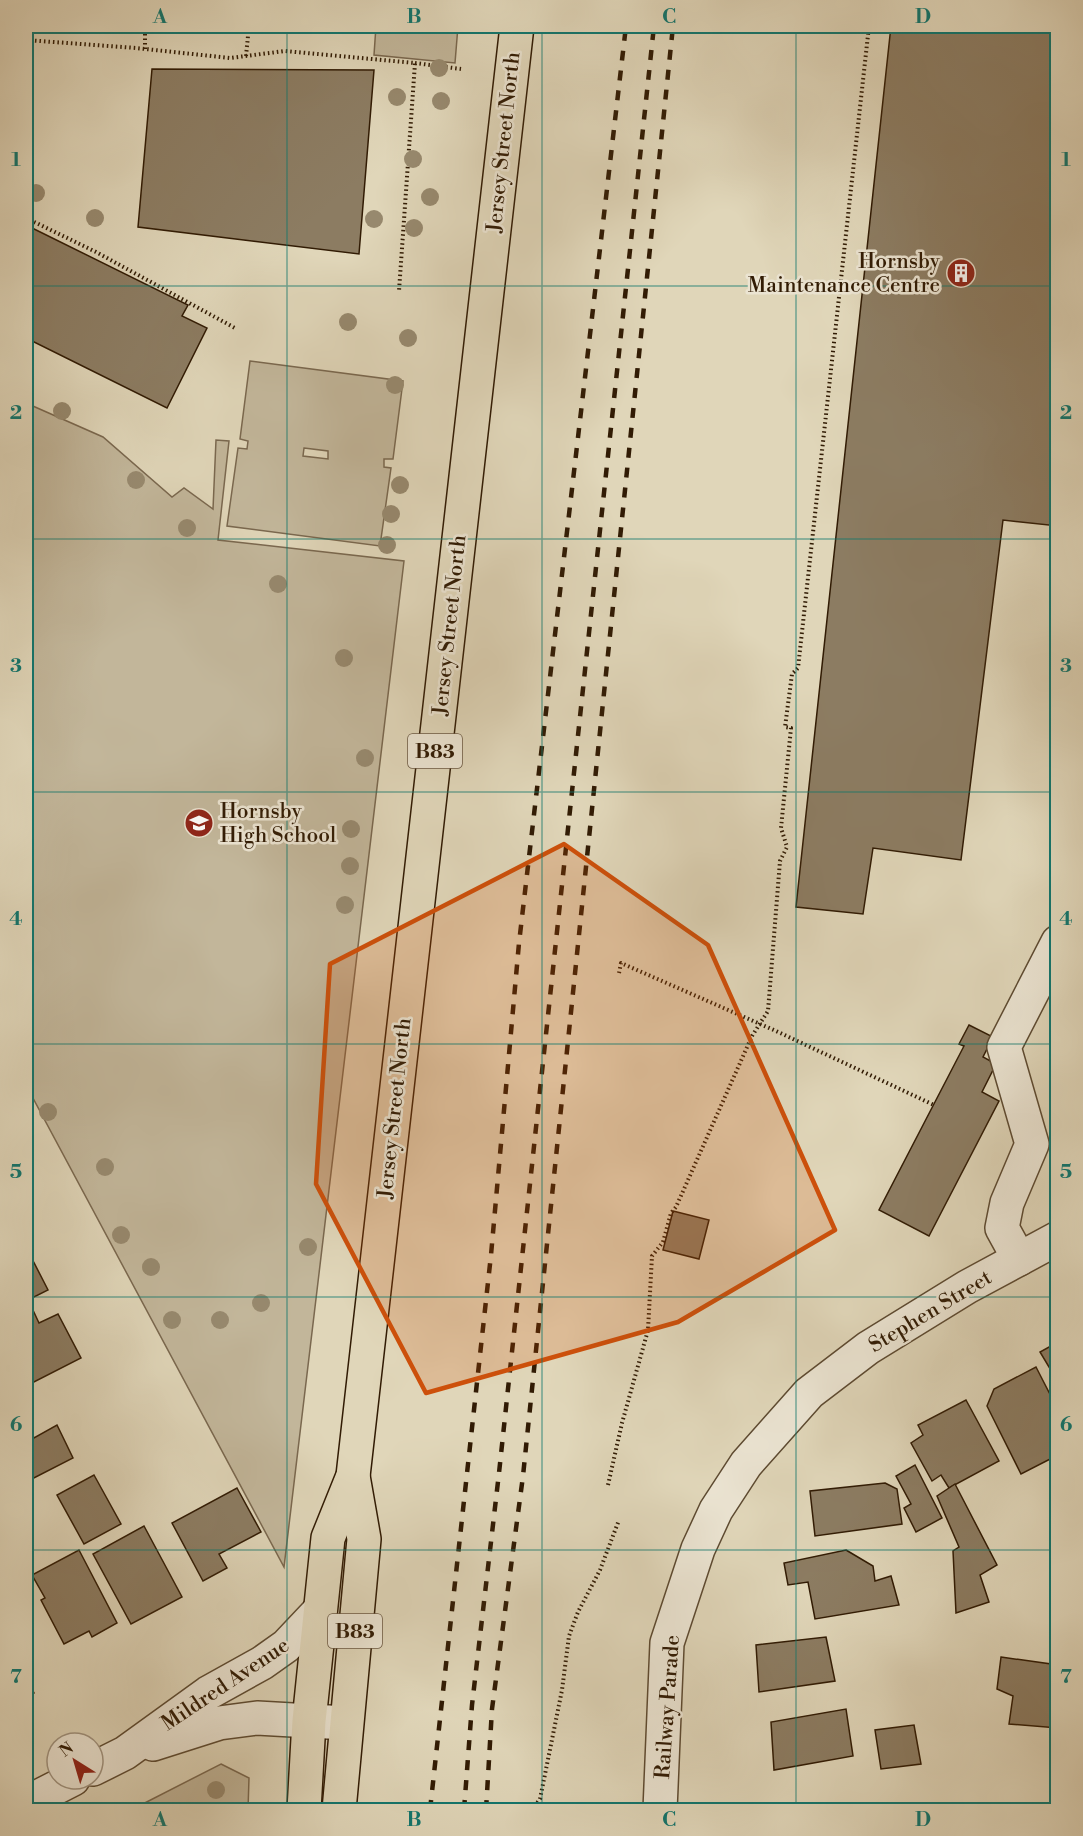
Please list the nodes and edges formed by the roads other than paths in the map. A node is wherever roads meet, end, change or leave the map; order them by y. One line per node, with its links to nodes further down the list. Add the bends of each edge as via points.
1 (517, 26): 6 (main road, Jersey Street North / B83)
2 (1058, 942): 4 (street, via 1004,1047 1032,1144 1007,1203 1002,1228)
3 (1058, 1238): 4 (street, Stephen Street)
4 (1019, 1259): 5 (street, Stephen Street, via 868,1348)
5 (809, 1393): 16 (street, Railway Parade, via 746,1464 716,1510 688,1578 667,1643)
6 (353, 1476): 7 (main road, Jersey Street North / B83, via 328,1538); 9 (main road, Jersey Street North / B83, via 364,1539)
7 (320, 1610): 8 (main road, Jersey Street North / B83); 10 (street, Mildred Avenue, via 286,1646 208,1693)
8 (309, 1721): 9 (street, Mildred Avenue); 10 (street, Mildred Avenue, via 257,1718 219,1723); 14 (main road, Jersey Street North / B83)
9 (346, 1723): 15 (main road, Jersey Street North / B83)
10 (125, 1752): 11 (street, Mildred Avenue)
11 (105, 1763)
12 (50, 1791): 13 (street)
13 (26, 1803)
14 (303, 1810)
15 (339, 1810)
16 (660, 1810)

